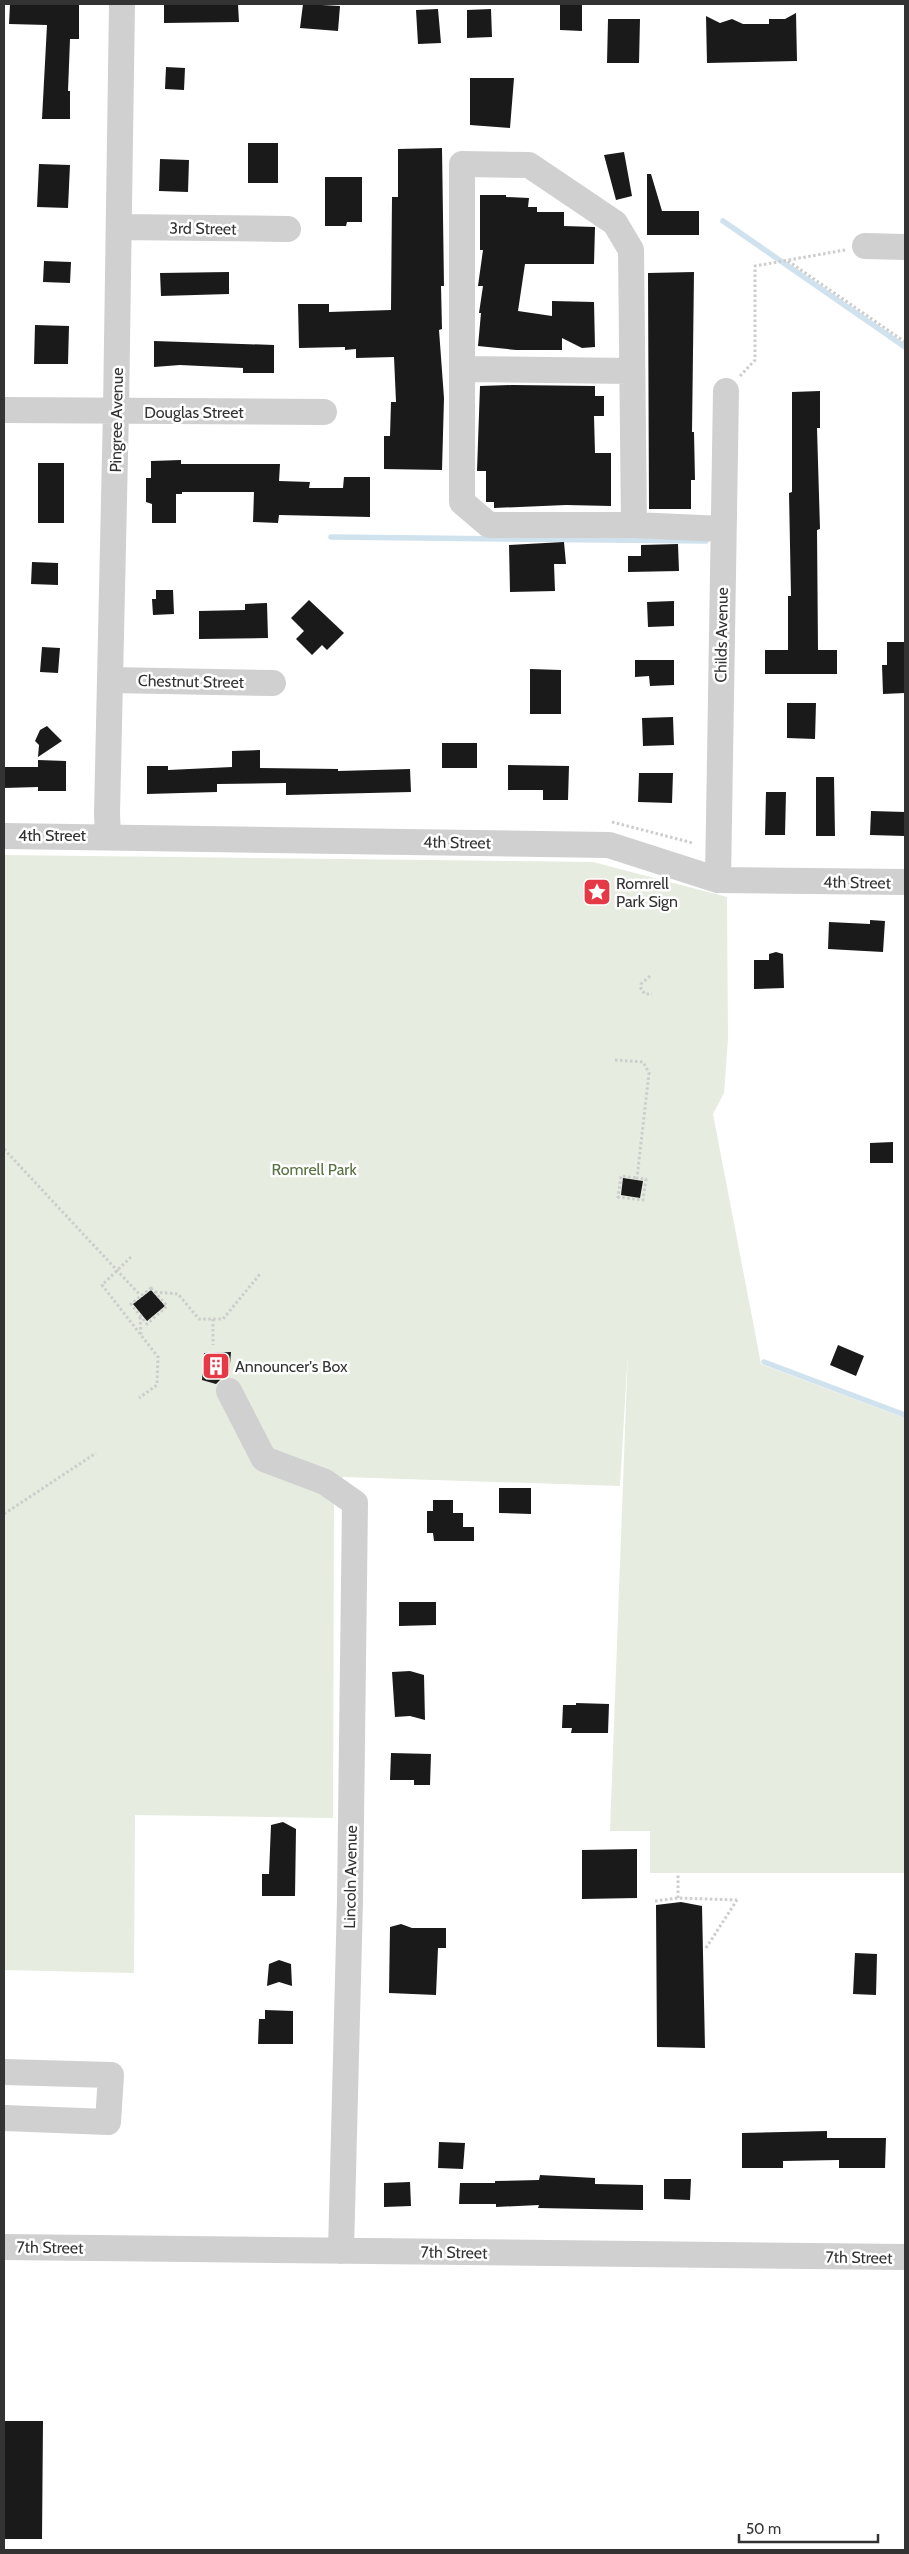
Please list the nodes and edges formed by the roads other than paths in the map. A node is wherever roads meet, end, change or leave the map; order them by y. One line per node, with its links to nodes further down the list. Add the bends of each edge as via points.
1 (122, 4): 2 (street, Pingree Avenue)
2 (119, 227): 3 (street, 3rd Street); 10 (street, Pingree Avenue)
3 (288, 229)
4 (865, 246): 5 (street)
5 (905, 248)
6 (463, 369): 7 (street); 7 (street, via 462,164 530,165 614,224 631,250); 12 (street, via 462,502 489,526)
7 (631, 371): 12 (street)
8 (726, 391): 13 (street, Childs Avenue)
9 (4, 410): 10 (street, Douglas Street)
10 (116, 410): 11 (street, Douglas Street); 14 (street, Pingree Avenue)
11 (324, 412)
12 (634, 526): 13 (street)
13 (723, 529): 18 (street, Childs Avenue)
14 (110, 680): 15 (street, Chestnut Street); 17 (street, Pingree Avenue)
15 (273, 683)
16 (4, 836): 17 (street, 4th Street)
17 (108, 836): 18 (street, 4th Street, via 609,845)
18 (718, 880): 19 (street, 4th Street)
19 (905, 882)
20 (229, 1391): 24 (street, Lincoln Avenue, via 264,1459 325,1482 355,1503)
21 (4, 2072): 22 (street, via 111,2075 108,2122)
22 (4, 2118)
23 (4, 2247): 24 (street, 7th Street)
24 (341, 2251): 25 (street, 7th Street)
25 (905, 2257)

